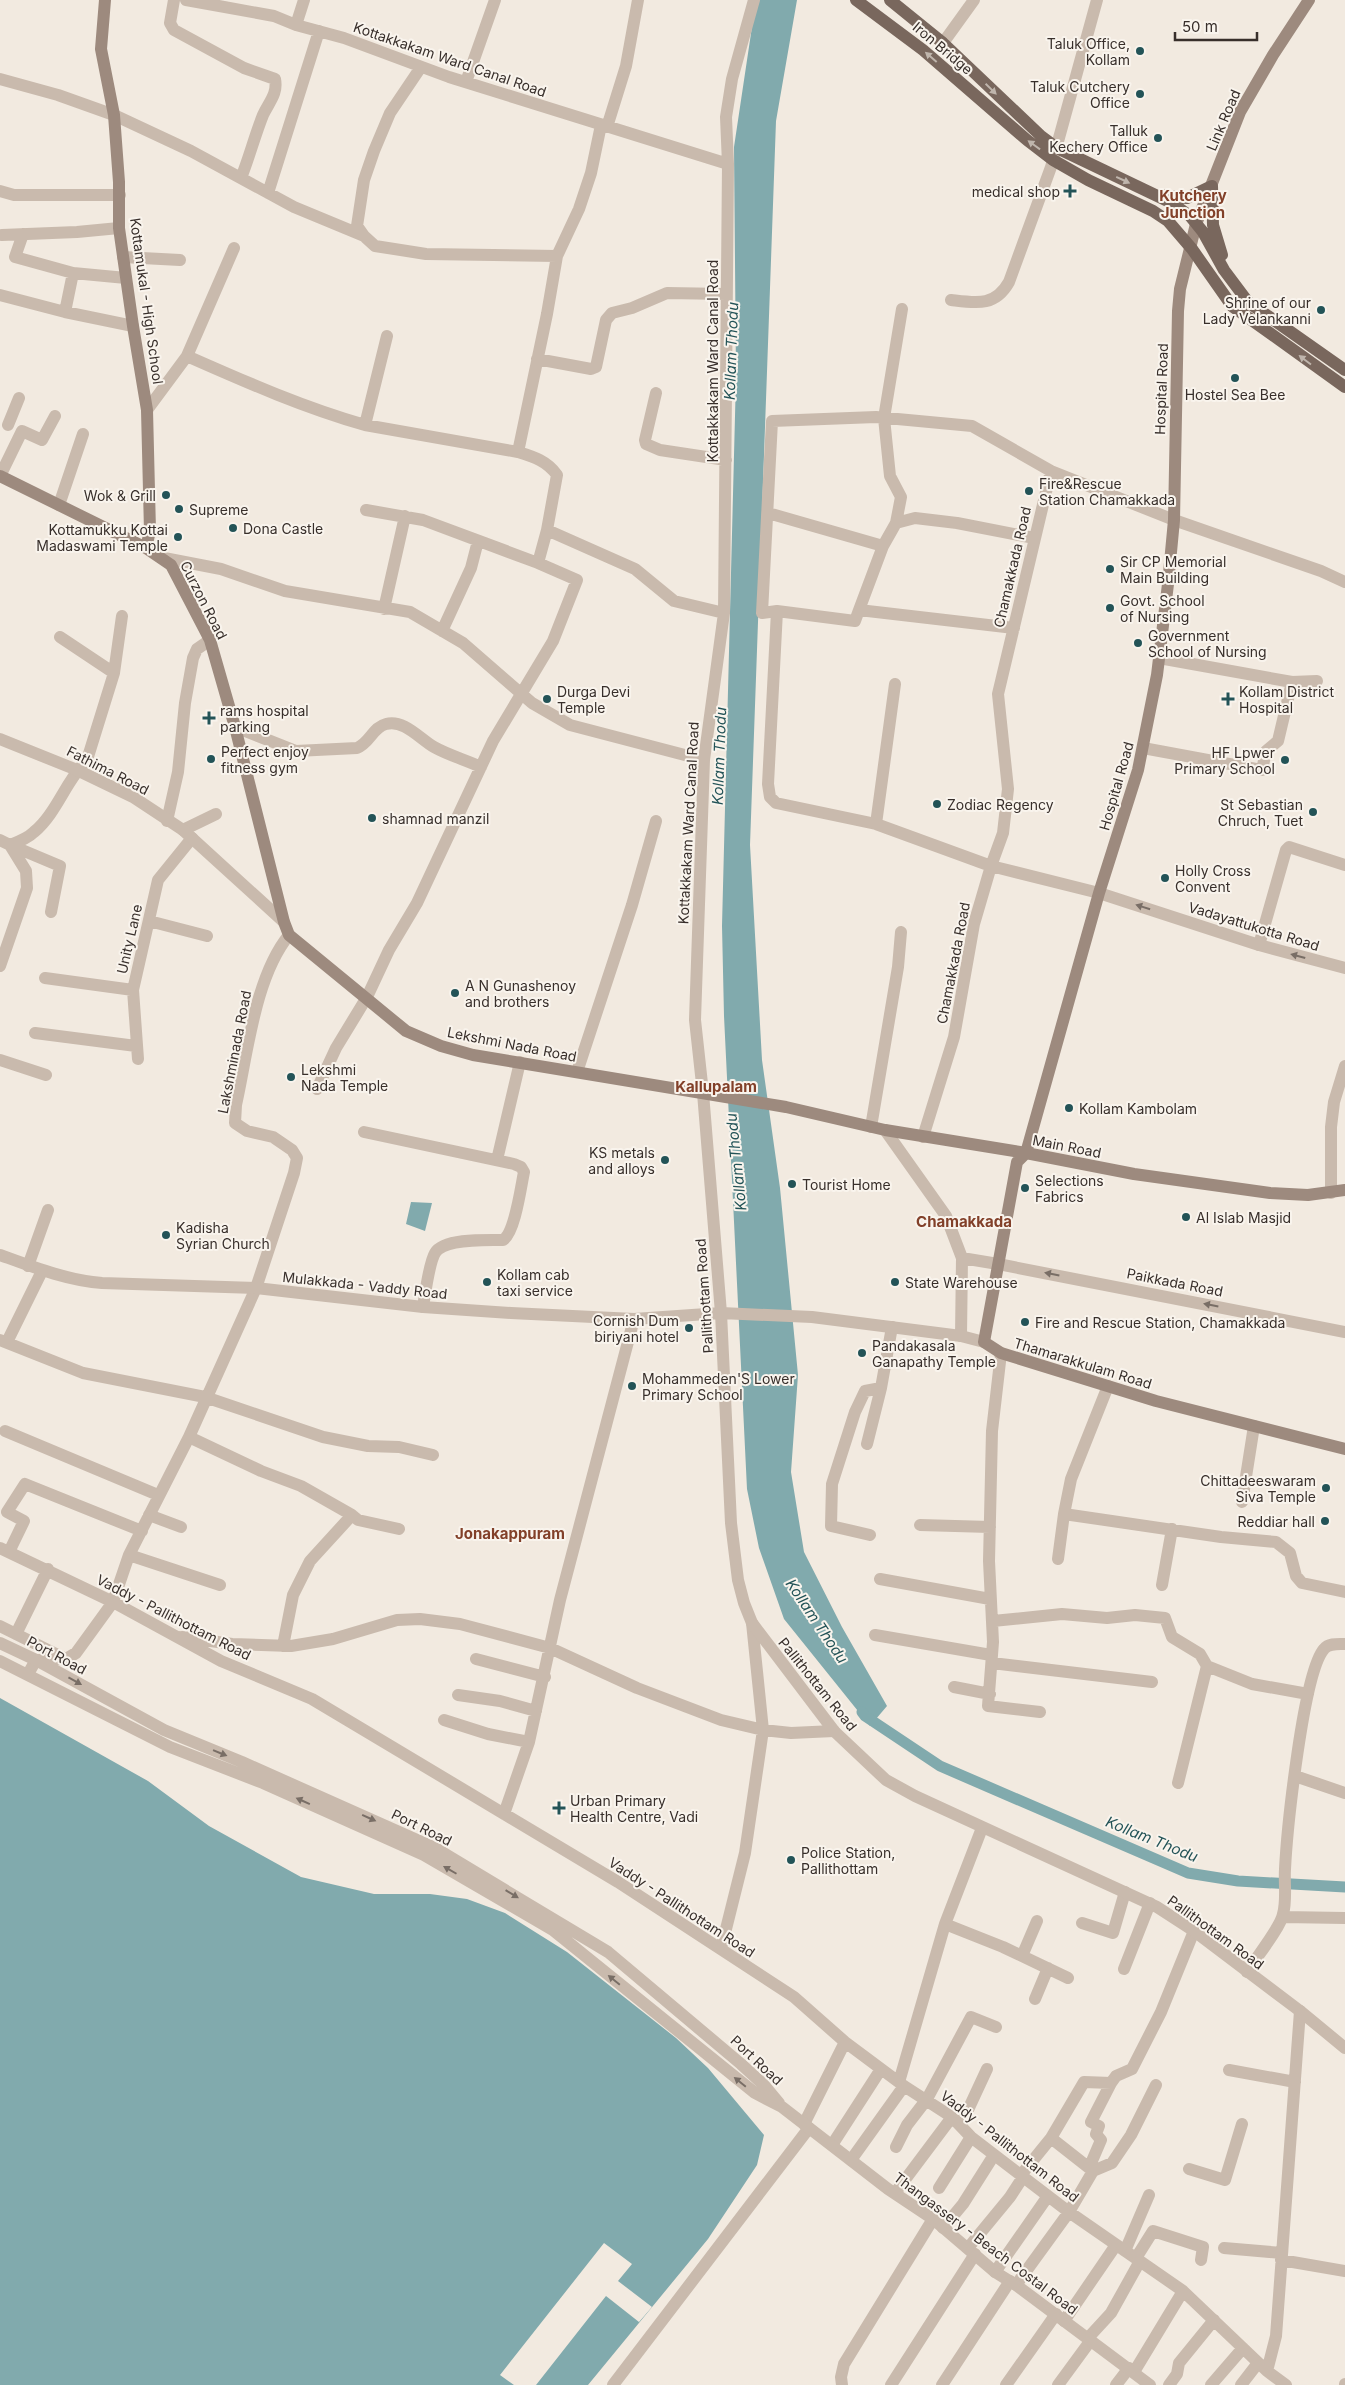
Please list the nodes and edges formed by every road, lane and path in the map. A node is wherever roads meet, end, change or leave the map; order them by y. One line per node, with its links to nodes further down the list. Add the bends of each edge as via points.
1 (105, 0): 19 (main road, Kottamukal - High School, via 101,49)
2 (174, 0): 23 (street, via 170,23 174,30 244,68 275,79 273,99 264,114)
3 (186, 0): 13 (street, Kottakkakam Ward Canal Road, via 274,16)
4 (304, 0): 13 (street)
5 (495, 0): 18 (street)
6 (638, 0): 20 (street, via 626,66)
7 (754, 0): 22 (street, via 732,80 726,117)
8 (856, 0): 21 (main road, Iron Bridge, one-way to 8, via 1007,123 924,50)
9 (890, 0): 15 (main road, Iron Bridge)
10 (974, 0): 15 (street)
11 (1097, 0): 21 (street)
12 (1309, 0): 24 (main road, Link Road, via 1240,112)
13 (296, 25): 14 (street, Kottakkakam Ward Canal Road)
14 (319, 31): 16 (street, Kottakkakam Ward Canal Road); 26 (street)
15 (943, 43): 21 (main road, Iron Bridge, one-way to 21, via 1041,136)
16 (421, 67): 18 (street, Kottakkakam Ward Canal Road); 33 (street, via 390,113 364,180 357,226)
17 (0, 79): 19 (street)
18 (466, 82): 20 (street, Kottakkakam Ward Canal Road)
19 (114, 115): 23 (street); 28 (main road, Kottamukal - High School)
20 (604, 126): 22 (street, Kottakkakam Ward Canal Road); 36 (street, via 580,210)
21 (1055, 154): 27 (main road, one-way to 27); 34 (main road, via 1088,180 1168,221); 44 (street, via 1005,290 990,301)
22 (728, 164): 42 (street, Kottakkakam Ward Canal Road)
23 (241, 178): 26 (street)
24 (1212, 186): 27 (main road, via 1187,198); 29 (main road, Link Road); 39 (main road, via 1213,224)
25 (0, 191): 28 (street, via 14,195)
26 (268, 194): 33 (street)
27 (1153, 194): 29 (main road, via 1172,203)
28 (120, 195): 30 (main road, Kottamukal - High School)
29 (1196, 224): 34 (main road, Hospital Road); 39 (main road)
30 (119, 228): 31 (street); 37 (main road, Kottamukal - High School)
31 (23, 234): 32 (street); 40 (street, via 15,257)
32 (2, 235)
33 (364, 236): 36 (street, via 375,246 426,254)
34 (1190, 247): 52 (main road, one-way to 34, via 1232,306); 70 (main road, Hospital Road, via 1178,311)
35 (234, 248): 49 (street)
36 (557, 256): 50 (street)
37 (123, 257): 38 (street); 41 (main road, Kottamukal - High School)
38 (180, 260)
39 (1224, 270): 51 (main road, via 1248,302)
40 (73, 273): 41 (street); 46 (street)
41 (126, 278): 47 (main road, Kottamukal - High School)
42 (726, 294): 50 (street, via 668,293 612,313 606,320 599,361 591,369); 63 (street, Kottakkakam Ward Canal Road)
43 (0, 295): 46 (street)
44 (951, 300)
45 (902, 310): 57 (street)
46 (64, 312): 47 (street)
47 (133, 326): 55 (main road, Kottamukal - High School)
48 (387, 336): 59 (street)
49 (186, 356): 55 (street); 59 (street, via 290,402)
50 (537, 359): 62 (street)
51 (1345, 370)
52 (1345, 387)
53 (656, 393): 63 (street, via 646,444 660,450)
54 (19, 398): 58 (street)
55 (148, 410): 76 (main road, Kottamukal - High School, via 150,531)
56 (55, 416): 60 (street, via 42,440)
57 (884, 418): 64 (street, via 972,426); 68 (street, via 775,420 769,429); 71 (street, via 890,476 901,498)
58 (4, 424): 60 (street)
59 (365, 425): 62 (street)
60 (22, 431): 65 (street)
61 (84, 434): 66 (street)
62 (518, 452): 72 (street, via 541,460 557,475)
63 (728, 456): 83 (street, Kottakkakam Ward Canal Road)
64 (1050, 471): 70 (street); 73 (street, Chamakkada Road)
65 (0, 476): 66 (main road, Curzon Road)
66 (58, 505): 76 (main road, Curzon Road)
67 (366, 510): 69 (street)
68 (768, 513): 75 (street); 82 (street, via 762,613)
69 (405, 516): 74 (street); 80 (street)
70 (1174, 520): 79 (street); 89 (main road, Hospital Road)
71 (896, 523): 73 (street, via 915,518 956,522); 75 (street)
72 (548, 530): 78 (street); 83 (street, via 635,569 674,602)
73 (1034, 538): 85 (street, Chamakkada Road)
74 (478, 541): 78 (street); 86 (street, via 471,568)
75 (883, 546): 81 (street)
76 (146, 548): 77 (main road, Curzon Road)
77 (164, 558): 80 (street, via 221,569 285,591); 88 (main road, Curzon Road, via 171,565)
78 (538, 563): 94 (street, via 577,580 553,641)
79 (1345, 582)
80 (384, 609): 86 (street, via 410,612)
81 (859, 610): 82 (street, via 855,621); 85 (street)
82 (777, 611): 104 (street, Vadayattukotta Road, via 770,797 776,803)
83 (724, 613): 98 (street, Kottakkakam Ward Canal Road)
84 (122, 616): 90 (street)
85 (1014, 628): 108 (street, Chamakkada Road, via 998,694 1008,789 1003,833)
86 (442, 631): 94 (street, via 463,643)
87 (60, 637): 90 (street)
88 (210, 640): 95 (main road, Curzon Road); 102 (street, via 197,650 193,658 178,772)
89 (1159, 658): 92 (street); 97 (main road, Hospital Road)
90 (114, 672): 100 (street, via 87,760)
91 (1317, 681): 92 (street)
92 (1292, 682): 97 (street, via 1278,741 1266,751 1262,770)
93 (895, 684): 104 (street)
94 (521, 693): 98 (street, via 570,725); 99 (street, via 492,741)
95 (235, 727): 99 (street, via 296,751 357,748 365,745 380,726 388,723 404,726 434,747); 112 (main road, Curzon Road)
96 (0, 739): 100 (street, Fathima Road)
97 (1144, 748): 109 (main road, Hospital Road)
98 (704, 760): 131 (street, Kottakkakam Ward Canal Road, via 695,1020)
99 (481, 767): 121 (street, via 417,904 388,950)
100 (77, 770): 102 (street, Fathima Road, via 133,797); 106 (street, via 34,833)
101 (216, 814): 105 (street, via 208,820 194,823)
102 (167, 821): 105 (street, Fathima Road)
103 (656, 821): 128 (street)
104 (876, 824): 108 (street, Vadayattukotta Road)
105 (187, 834): 111 (street, Unity Lane, via 158,880); 112 (street, Fathima Road)
106 (5, 843): 110 (street, via 60,866); 117 (street, via 26,871 27,888)
107 (1345, 865): 116 (street, via 1289,847)
108 (991, 866): 109 (street, Vadayattukotta Road); 136 (street, Chamakkada Road, via 974,924 954,1037)
109 (1099, 893): 116 (street, Vadayattukotta Road, one-way to 109); 137 (main road, Hospital Road)
110 (51, 912)
111 (149, 921): 115 (street); 120 (street, Unity Lane)
112 (284, 922): 114 (main road)
113 (901, 932): 133 (street)
114 (289, 935): 121 (main road, Lekshmi Nada Road); 147 (street, Lakshminada Road, via 268,969 236,1105 235,1123 247,1131 273,1137 292,1150 296,1158)
115 (207, 936)
116 (1259, 945): 118 (street, Vadayattukotta Road, one-way to 116)
117 (0, 966)
118 (1345, 968)
119 (45, 978): 120 (street)
120 (133, 990): 123 (street, Unity Lane)
121 (368, 997): 126 (main road, Lekshmi Nada Road, via 406,1031 441,1046); 130 (street, via 336,1048)
122 (35, 1033): 123 (street)
123 (136, 1046): 124 (street, Unity Lane)
124 (138, 1059)
125 (0, 1060): 129 (street)
126 (520, 1062): 128 (main road, Lekshmi Nada Road); 138 (street)
127 (1345, 1066): 140 (street, via 1332,1120)
128 (577, 1072): 131 (main road, Lekshmi Nada Road)
129 (46, 1075)
130 (317, 1089)
131 (703, 1093): 132 (main road, Lekshmi Nada Road); 149 (street, Pallithottam Road)
132 (786, 1107): 133 (main road, Main Road)
133 (872, 1127): 134 (main road, Main Road)
134 (885, 1130): 136 (main road, Main Road); 143 (street, via 946,1216)
135 (364, 1132): 138 (street)
136 (923, 1137): 137 (main road, Main Road)
137 (1026, 1152): 140 (main road, Main Road, via 1134,1174 1270,1193); 144 (main road, Hospital Road, via 1017,1162)
138 (497, 1160): 148 (street, via 521,1167 524,1172 509,1234 503,1240 443,1246 435,1253)
139 (1345, 1190): 140 (main road, Main Road)
140 (1331, 1193)
141 (48, 1210): 145 (street)
142 (0, 1255): 145 (street, Mulakkada - Vaddy Road)
143 (962, 1258): 144 (street, Paikkada Road); 154 (street)
144 (998, 1264): 153 (street, Paikkada Road, one-way to 144); 156 (main road, Hospital Road)
145 (28, 1266): 146 (street, Mulakkada - Vaddy Road)
146 (42, 1271): 147 (street, Mulakkada - Vaddy Road, via 82,1282); 155 (street)
147 (256, 1288): 148 (street, Mulakkada - Vaddy Road); 160 (street)
148 (422, 1307): 151 (street, Mulakkada - Vaddy Road)
149 (726, 1313): 150 (street, Mulakkada - Vaddy Road); 151 (street, Mulakkada - Vaddy Road); 190 (street, Pallithottam Road, via 731,1523 738,1580)
150 (812, 1317): 152 (street, Thamarakkulam Road)
151 (634, 1319): 198 (street)
152 (892, 1327): 154 (street, Thamarakkulam Road); 159 (street)
153 (1345, 1332)
154 (961, 1336): 156 (street, Thamarakkulam Road)
155 (4, 1341): 160 (street, via 83,1373)
156 (984, 1342): 157 (main road, Thamarakkulam Road)
157 (1001, 1352): 158 (main road, Thamarakkulam Road); 174 (street, via 992,1430)
158 (1108, 1386): 161 (main road, Thamarakkulam Road); 169 (street, via 1071,1479)
159 (881, 1388): 164 (street); 178 (street, via 865,1391 832,1484 831,1526)
160 (205, 1397): 163 (street); 166 (street, via 323,1437)
161 (1254, 1426): 165 (main road, Thamarakkulam Road); 168 (street)
162 (5, 1431): 167 (street)
163 (189, 1437): 167 (street); 171 (street, via 261,1471 302,1486)
164 (867, 1444)
165 (1345, 1449)
166 (433, 1455)
167 (158, 1496): 170 (street)
168 (1242, 1502)
169 (1064, 1514): 176 (street); 181 (street)
170 (149, 1515): 173 (street); 177 (street)
171 (352, 1515): 175 (street, via 358,1520); 197 (street, via 310,1561 293,1595)
172 (920, 1525): 174 (street)
173 (181, 1527)
174 (990, 1527): 187 (street)
175 (399, 1529)
176 (1172, 1529): 185 (street); 186 (street, via 1276,1542 1290,1554 1297,1579 1302,1584)
177 (142, 1531): 179 (street, via 25,1484 7,1512 24,1522); 180 (street)
178 (870, 1535)
179 (5, 1550): 182 (street, Vaddy - Pallithottam Road)
180 (129, 1555): 184 (street); 188 (street)
181 (1058, 1559)
182 (48, 1569): 188 (street, Vaddy - Pallithottam Road); 192 (street)
183 (880, 1579): 187 (street)
184 (220, 1585)
185 (1162, 1585)
186 (1345, 1592)
187 (990, 1599): 189 (street)
188 (113, 1602): 194 (street, Vaddy - Pallithottam Road); 199 (street, via 76,1653)
189 (993, 1620): 200 (street); 204 (street, via 1062,1614 1165,1618 1172,1637 1200,1654)
190 (752, 1624): 215 (street); 216 (street, Pallithottam Road)
191 (0, 1626): 192 (street)
192 (16, 1634): 199 (street)
193 (875, 1635): 200 (street)
194 (175, 1636): 197 (street, via 232,1644); 221 (street, Vaddy - Pallithottam Road, via 221,1661 312,1699)
195 (0, 1643): 201 (street, Port Road)
196 (1345, 1644): 210 (street, via 1325,1647)
197 (283, 1646): 198 (street, via 333,1639 397,1620 420,1619 460,1624)
198 (550, 1648): 206 (street); 215 (street, via 637,1688 721,1720)
199 (66, 1659): 201 (street)
200 (992, 1659): 207 (street); 209 (street)
201 (36, 1660): 205 (street); 250 (street, Port Road, one-way to 250, via 164,1730 435,1848 608,1952 747,2069)
202 (476, 1660): 206 (street)
203 (0, 1661): 205 (street, Port Road)
204 (1207, 1666): 210 (street, via 1252,1684); 219 (street)
205 (28, 1674): 250 (street, Port Road, one-way to 205, via 755,2094 553,1930 424,1856 263,1783 170,1748)
206 (545, 1677): 212 (street)
207 (1152, 1682)
208 (954, 1687): 209 (street)
209 (990, 1694): 213 (street, via 988,1706)
210 (1308, 1694): 218 (street)
211 (458, 1695): 212 (street, via 500,1701)
212 (536, 1711): 217 (street)
213 (1040, 1712)
214 (444, 1720): 217 (street, via 488,1734)
215 (763, 1730): 216 (street, via 792,1733); 231 (street, via 745,1853)
216 (834, 1731): 222 (street, Pallithottam Road, via 886,1780)
217 (530, 1742): 221 (street)
218 (1295, 1776): 220 (street); 225 (street, via 1285,1869)
219 (1178, 1783)
220 (1345, 1793)
221 (504, 1814): 231 (street, Vaddy - Pallithottam Road)
222 (982, 1828): 223 (street, Pallithottam Road); 229 (street)
223 (1125, 1892): 224 (street, Pallithottam Road); 228 (street, via 1113,1934)
224 (1150, 1904): 230 (street, Pallithottam Road); 234 (street)
225 (1284, 1913): 226 (street); 235 (street)
226 (1345, 1918)
227 (1037, 1921): 232 (street)
228 (1082, 1923)
229 (945, 1924): 232 (street); 247 (street)
230 (1194, 1931): 235 (street, Pallithottam Road); 246 (street, via 1161,2012 1132,2069 1116,2076)
231 (721, 1949): 240 (street, Vaddy - Pallithottam Road, via 794,1997)
232 (1022, 1956): 233 (street)
233 (1048, 1968): 236 (street); 237 (street)
234 (1124, 1969)
235 (1247, 1972): 238 (street, Pallithottam Road)
236 (1068, 1978)
237 (1034, 1999)
238 (1300, 2011): 241 (street, Pallithottam Road); 245 (street)
239 (996, 2027): 249 (street, via 970,2017)
240 (845, 2042): 242 (street, Vaddy - Pallithottam Road); 253 (street)
241 (1345, 2048)
242 (881, 2069): 247 (street, Vaddy - Pallithottam Road); 256 (street)
243 (988, 2069): 251 (street)
244 (1229, 2070): 245 (street)
245 (1294, 2082): 272 (street)
246 (1111, 2083): 255 (street, via 1084,2082); 260 (street, via 1091,2122 1099,2126 1096,2134 1101,2140)
247 (901, 2084): 249 (street, Vaddy - Pallithottam Road); 259 (street)
248 (1156, 2085): 260 (street, via 1131,2135 1112,2163)
249 (927, 2099): 251 (street, Vaddy - Pallithottam Road); 257 (street, via 907,2125)
250 (782, 2107): 253 (street, Thangassery - Beach Costal Road)
251 (956, 2121): 254 (street, Vaddy - Pallithottam Road); 264 (street)
252 (1242, 2124): 261 (street, via 1225,2180)
253 (806, 2126): 256 (street, Thangassery - Beach Costal Road); 285 (street)
254 (971, 2137): 258 (street, Vaddy - Pallithottam Road); 263 (street)
255 (1051, 2138): 260 (street); 262 (street)
256 (832, 2146): 259 (street, Thangassery - Beach Costal Road)
257 (896, 2147)
258 (994, 2155): 262 (street, Vaddy - Pallithottam Road); 268 (street, via 963,2204)
259 (851, 2160): 264 (street, Thangassery - Beach Costal Road)
260 (1091, 2169): 267 (street)
261 (1189, 2169)
262 (1022, 2176): 266 (street, Vaddy - Pallithottam Road); 270 (street)
263 (939, 2188)
264 (895, 2193): 268 (street, Thangassery - Beach Costal Road)
265 (1149, 2194): 271 (street)
266 (1048, 2196): 267 (street, Vaddy - Pallithottam Road); 275 (street)
267 (1069, 2212): 271 (street, Vaddy - Pallithottam Road); 276 (street)
268 (938, 2224): 270 (street, Thangassery - Beach Costal Road); 286 (street, via 844,2364)
269 (1224, 2248): 272 (street)
270 (971, 2251): 275 (street, Thangassery - Beach Costal Road); 287 (street)
271 (1129, 2254): 273 (street, via 1153,2232 1203,2247); 277 (street, Vaddy - Pallithottam Road); 278 (street); 280 (street, via 1111,2313)
272 (1282, 2257): 274 (street); 282 (street, via 1276,2336)
273 (1200, 2260)
274 (1345, 2271)
275 (995, 2272): 276 (street, Thangassery - Beach Costal Road)
276 (1013, 2283): 278 (street, Thangassery - Beach Costal Road); 288 (street)
277 (1183, 2291): 279 (street, Vaddy - Pallithottam Road); 283 (street)
278 (1060, 2318): 280 (street, Thangassery - Beach Costal Road); 289 (street)
279 (1214, 2320): 281 (street, Vaddy - Pallithottam Road); 293 (street, via 1179,2363 1177,2374)
280 (1089, 2339): 283 (street, Thangassery - Beach Costal Road); 290 (street)
281 (1242, 2348): 282 (street, Vaddy - Pallithottam Road); 294 (street)
282 (1263, 2367): 284 (street, Vaddy - Pallithottam Road); 295 (street)
283 (1131, 2370): 291 (street); 292 (street, Thangassery - Beach Costal Road)
284 (1284, 2384)
285 (613, 2385)
286 (842, 2385)
287 (892, 2385)
288 (942, 2385)
289 (1006, 2385)
290 (1058, 2385)
291 (1116, 2385)
292 (1150, 2385)
293 (1169, 2385)
294 (1211, 2385)
295 (1241, 2385)

